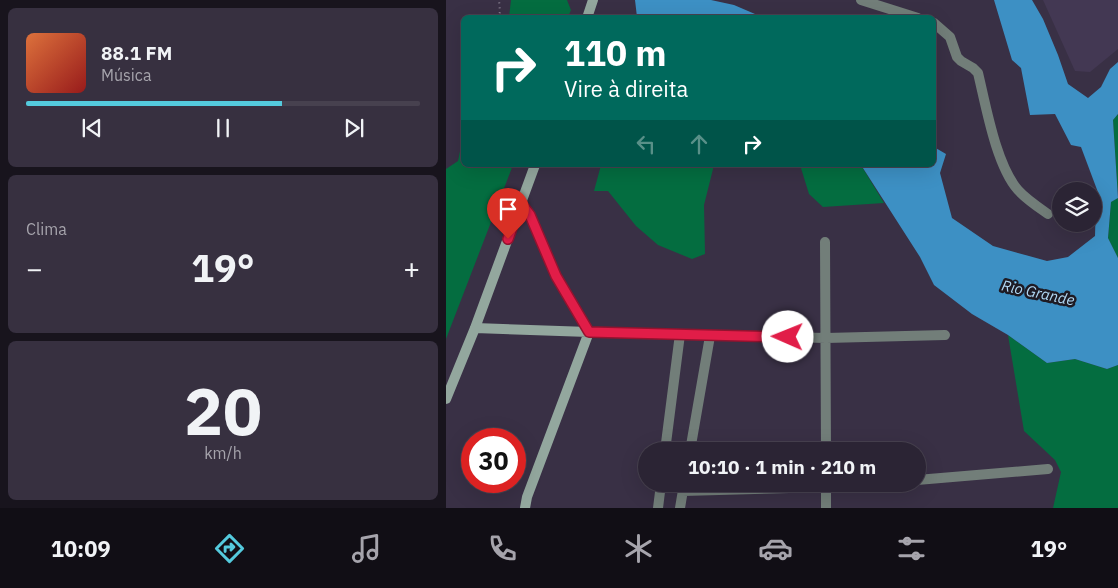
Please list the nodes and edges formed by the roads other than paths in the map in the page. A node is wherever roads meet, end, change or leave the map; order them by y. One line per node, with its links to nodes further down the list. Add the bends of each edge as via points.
1 (593, 0): 3 (main road)
2 (861, 0): 4 (street)
3 (588, 15)
4 (908, 15)
5 (936, 25): 8 (street, via 950,37 957,57 978,73 1002,164 1017,190)
6 (535, 167): 7 (main road)
7 (521, 203): 10 (main road); 11 (lane, via 530,215 556,276)
8 (1048, 214)
9 (825, 242): 15 (street)
10 (475, 328): 11 (main road); 16 (main road)
11 (589, 332): 12 (street); 25 (main road)
12 (680, 334): 14 (street); 17 (street)
13 (944, 335): 15 (street)
14 (710, 336): 15 (street); 18 (street)
15 (826, 338): 19 (street)
16 (446, 399)
17 (666, 442)
18 (692, 442)
19 (826, 442)
20 (1048, 469): 21 (street)
21 (926, 479)
22 (660, 492): 26 (street)
23 (683, 492): 27 (street)
24 (826, 492): 28 (street)
25 (525, 508)
26 (658, 508)
27 (680, 508)
28 (826, 508)

